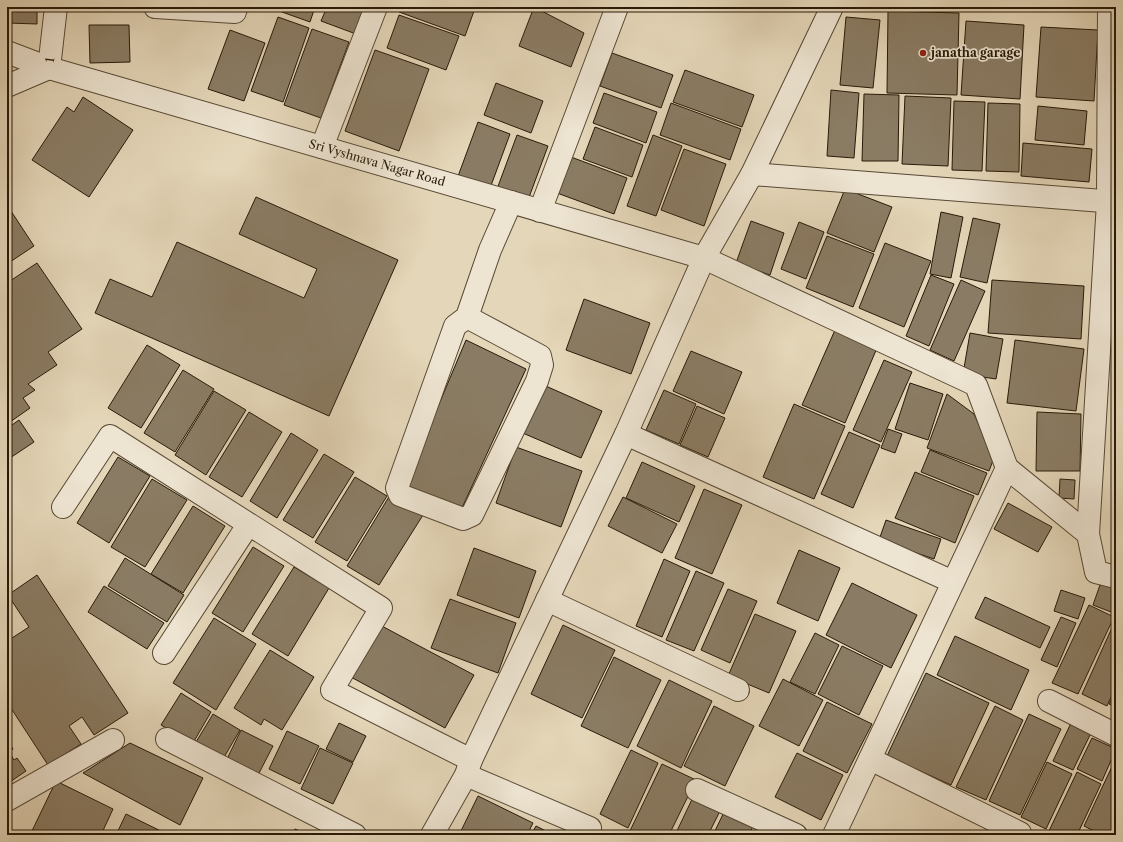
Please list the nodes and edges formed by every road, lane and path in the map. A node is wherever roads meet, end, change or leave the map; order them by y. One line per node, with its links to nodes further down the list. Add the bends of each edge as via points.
1 (56, 7): 9 (street, 1)
2 (155, 7): 3 (street, via 235,12)
3 (236, 7)
4 (376, 7): 11 (street)
5 (617, 7): 15 (street)
6 (832, 7): 12 (street)
7 (1103, 8): 14 (street)
8 (7, 52): 9 (street, Sri Vyshnava Nagar Road)
9 (49, 68): 10 (street, 1); 11 (street, Sri Vyshnava Nagar Road)
10 (7, 86)
11 (322, 147): 13 (street, Sri Vyshnava Nagar Road)
12 (752, 174): 14 (street); 16 (street)
13 (511, 202): 15 (street, Sri Vyshnava Nagar Road); 17 (street, via 490,250)
14 (1112, 202): 22 (street)
15 (540, 211): 16 (street, Sri Vyshnava Nagar Road)
16 (704, 258): 18 (street); 19 (street, Sri Vyshnava Nagar Road, via 976,385)
17 (467, 317): 17 (street, via 455,326 397,488 400,495 463,520 472,515 537,381 542,365 540,356)
18 (626, 434): 24 (street); 25 (street)
19 (1007, 468): 22 (street); 24 (street)
20 (63, 507): 21 (street, via 110,436)
21 (248, 525): 26 (street); 33 (street, via 380,608 332,690)
22 (1088, 534): 23 (street, via 1096,572)
23 (1116, 576)
24 (953, 582): 32 (street)
25 (547, 600): 27 (street); 33 (street)
26 (164, 652)
27 (738, 690)
28 (1049, 701): 29 (street)
29 (1116, 735)
30 (167, 739): 38 (street)
31 (114, 740): 35 (street)
32 (870, 759): 37 (street); 41 (street)
33 (468, 767): 36 (street); 39 (street)
34 (697, 790): 40 (street)
35 (7, 800)
36 (590, 828)
37 (1020, 833)
38 (355, 835)
39 (432, 835)
40 (796, 835)
41 (834, 835)

